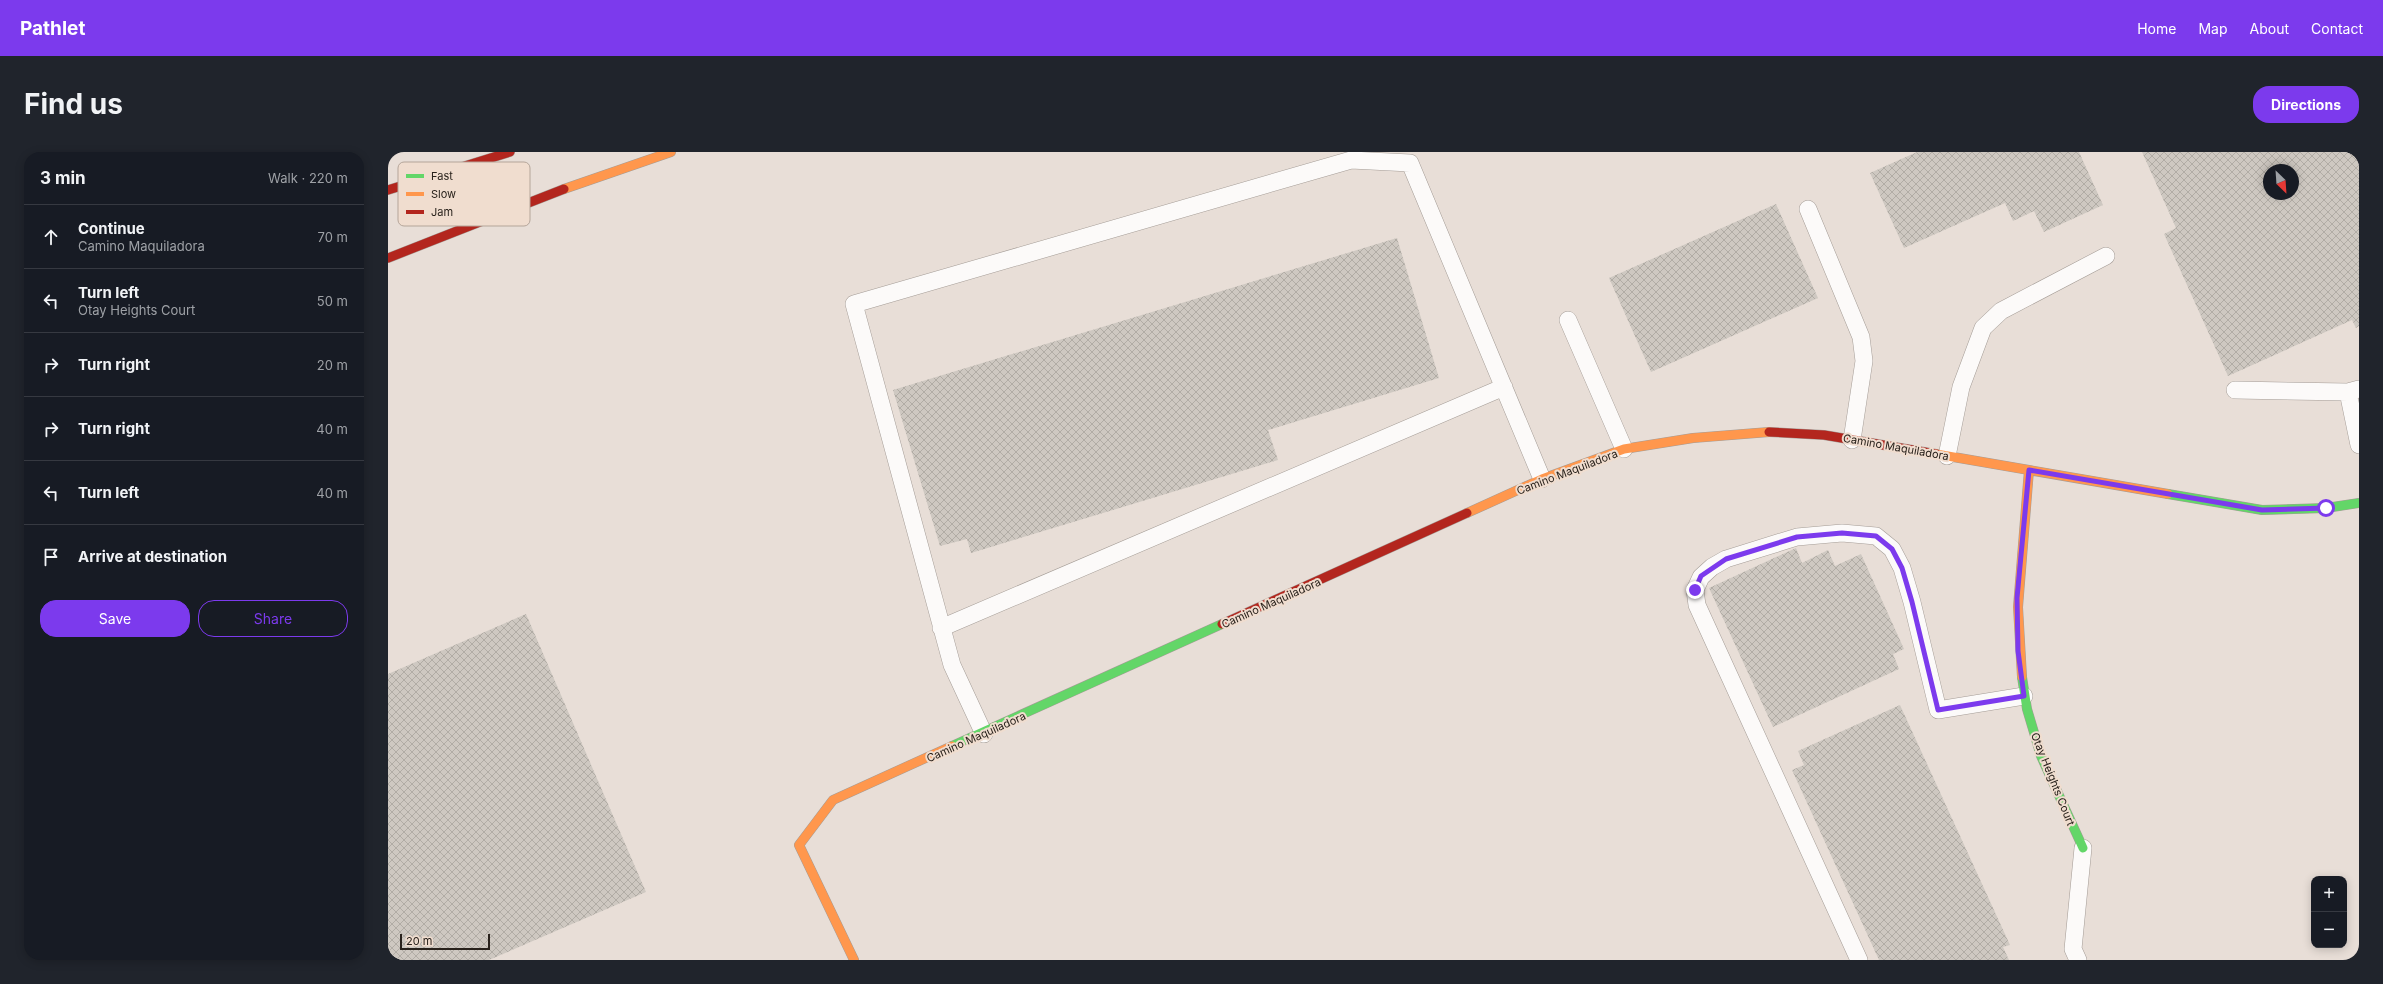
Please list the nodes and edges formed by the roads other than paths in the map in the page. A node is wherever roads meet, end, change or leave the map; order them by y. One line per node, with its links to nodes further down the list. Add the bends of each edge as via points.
1 (510, 152): 3 (main road)
2 (671, 152): 6 (main road)
3 (478, 162)
4 (398, 187): 5 (main road)
5 (388, 190)
6 (530, 201)
7 (1808, 209): 15 (lane, via 1861,337 1864,361)
8 (464, 226): 10 (main road)
9 (2106, 256): 18 (lane, via 2001,311 1983,328 1961,387)
10 (388, 258)
11 (1568, 320): 17 (lane)
12 (1504, 387): 20 (lane); 22 (lane); 22 (lane, via 1410,163 1351,160 854,304)
13 (2235, 390): 14 (lane)
14 (2354, 391): 16 (lane)
15 (1852, 440): 17 (main road, Camino Maquiladora, via 1824,435 1757,431); 18 (main road, Camino Maquiladora)
16 (2359, 445)
17 (1624, 449): 20 (main road, Camino Maquiladora)
18 (1947, 456): 19 (main road, Camino Maquiladora)
19 (2029, 470): 21 (main road, Camino Maquiladora, via 2262,510 2326,508); 23 (main road, Otay Heights Court, via 2017,598 2018,651)
20 (1542, 479): 24 (main road, Camino Maquiladora)
21 (2359, 503)
22 (941, 628): 24 (lane, via 952,665)
23 (2024, 696): 25 (main road, Otay Heights Court, via 2036,743); 27 (lane, via 1938,710 1902,568 1892,549 1876,536 1842,533 1797,537 1726,559 1701,576 1695,590 1697,605)
24 (984, 734): 26 (main road, Camino Maquiladora, via 833,800 799,845)
25 (2083, 848): 28 (lane, via 2073,949)
26 (854, 960)
27 (1859, 960)
28 (2078, 960)

